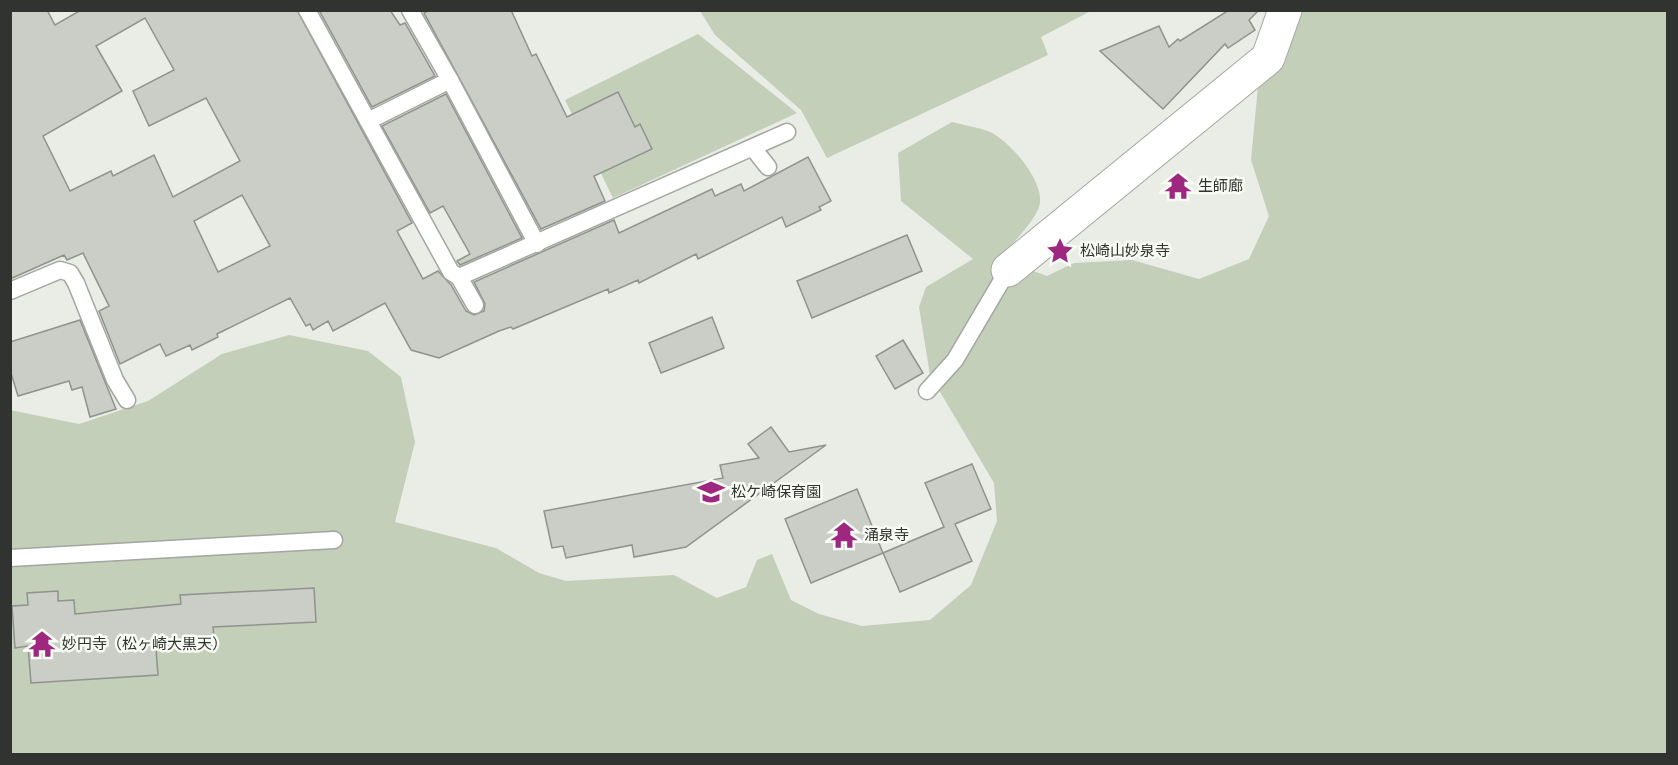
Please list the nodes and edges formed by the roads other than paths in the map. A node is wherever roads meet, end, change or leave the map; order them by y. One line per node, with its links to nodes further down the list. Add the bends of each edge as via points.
1 (307, 10): 5 (lane)
2 (410, 10): 4 (lane)
3 (1285, 10): 10 (street, via 1268,58)
4 (450, 80): 5 (lane); 9 (lane)
5 (368, 121): 11 (lane, via 451,272)
6 (787, 132): 7 (lane)
7 (753, 148): 8 (lane); 9 (lane)
8 (768, 167)
9 (537, 244): 11 (lane)
10 (1008, 270): 14 (lane, via 955,360)
11 (459, 277): 13 (lane)
12 (10, 291): 15 (lane, via 60,270 70,273)
13 (475, 305)
14 (927, 391)
15 (127, 400)
16 (334, 540): 17 (lane)
17 (10, 558)

